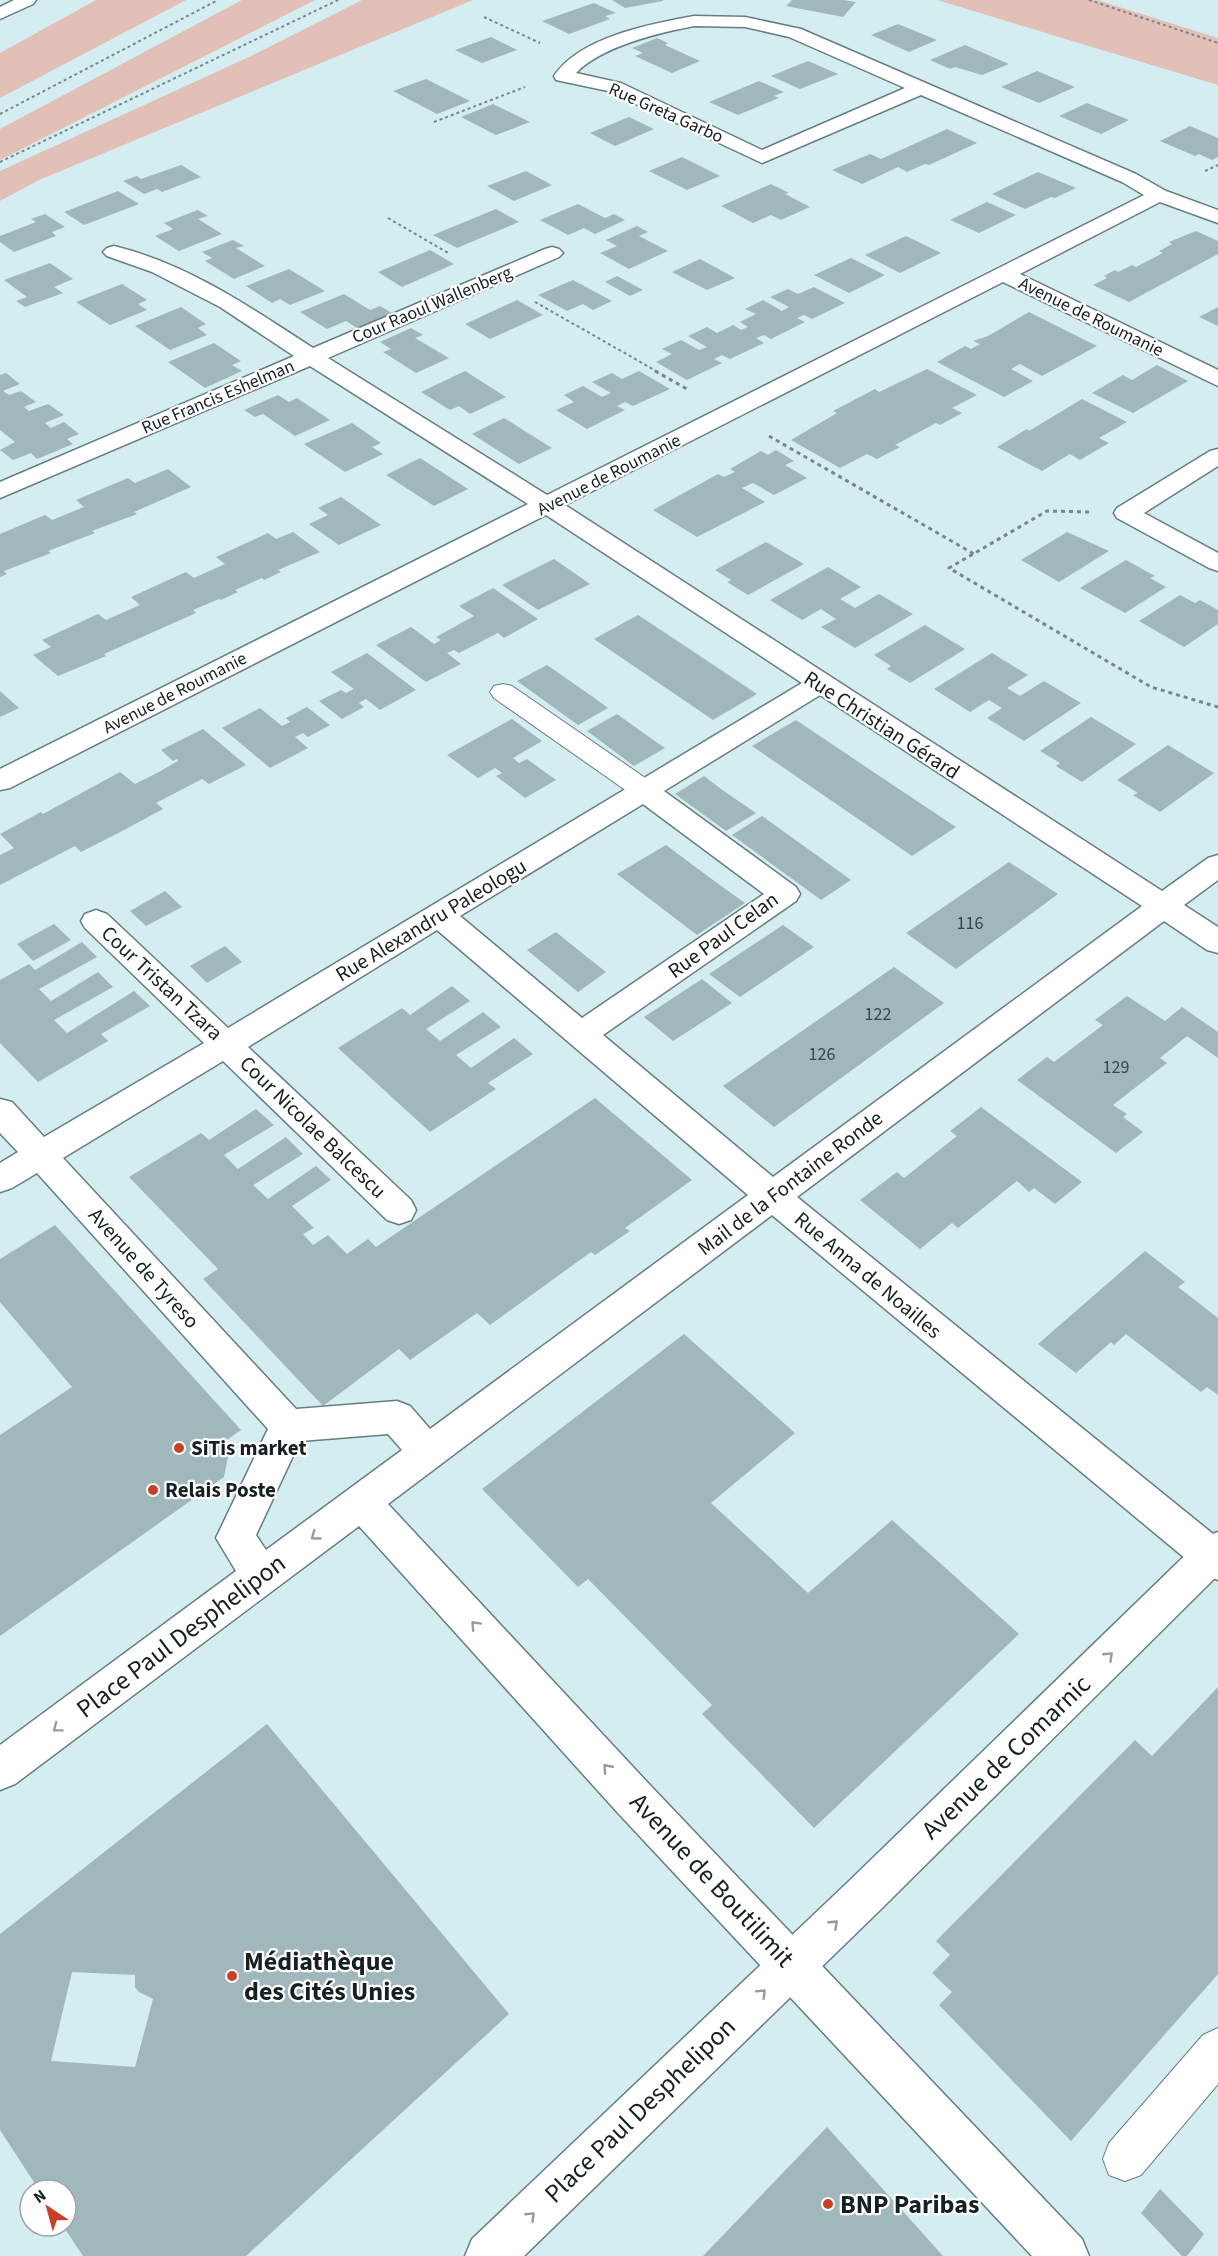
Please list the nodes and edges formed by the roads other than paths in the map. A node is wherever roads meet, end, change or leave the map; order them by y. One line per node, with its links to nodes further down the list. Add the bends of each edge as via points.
1 (27, 0): 2 (street)
2 (0, 14)
3 (920, 88): 3 (street, Rue Greta Garbo, via 762,157 614,87 563,76 580,58 646,30 694,21 745,22 795,33); 4 (street)
4 (1159, 195): 5 (street); 8 (street)
5 (1218, 217)
6 (114, 252): 9 (street, via 160,267 228,302)
7 (552, 253): 9 (street, Cour Raoul Wallenberg)
8 (1003, 274): 10 (street, Avenue de Roumanie); 13 (street, Avenue de Roumanie)
9 (311, 357): 12 (street, Rue Francis Eshelman); 13 (street, Rue Francis Eshelman)
10 (1218, 379)
11 (1218, 456): 14 (street, via 1126,513)
12 (0, 491)
13 (548, 506): 15 (street, Rue Christian Gérard); 17 (street, Avenue de Roumanie)
14 (1218, 563)
15 (819, 684): 18 (street, Rue Alexandru Paleologu); 20 (street, Rue Christian Gérard)
16 (503, 692): 18 (lane)
17 (0, 781)
18 (644, 790): 21 (street, Rue Alexandru Paleologu); 24 (street, Rue Paul Celan, via 785,894)
19 (1218, 865): 20 (street, Mail de la Fontaine Ronde)
20 (1163, 906): 23 (street, Rue Christian Gérard); 29 (street, Mail de la Fontaine Ronde)
21 (439, 915): 24 (street, Rue Anna de Noailles); 25 (street, Rue Alexandru Paleologu)
22 (96, 921): 25 (street, Cour Tristan Tzara)
23 (1218, 942)
24 (581, 1034): 29 (street, Rue Anna de Noailles)
25 (227, 1044): 27 (street, Rue Alexandru Paleologu); 30 (street, Cour Nicolae Balcescu)
26 (0, 1111): 27 (street, Avenue de Tyreso)
27 (40, 1155): 28 (street, Rue Alexandru Paleologu); 31 (street, Avenue de Tyreso)
28 (0, 1179)
29 (772, 1196): 32 (street, Mail de la Fontaine Ronde); 34 (street, Rue Anna de Noailles)
30 (399, 1210)
31 (288, 1426): 32 (street, via 397,1417); 35 (street, via 235,1538)
32 (428, 1453): 33 (street, Mail de la Fontaine Ronde)
33 (362, 1502): 35 (street, Place Paul Desphelipon, one-way to 35); 37 (street, Avenue de Boutilimit, one-way to 33)
34 (1216, 1556): 37 (street, Avenue de Comarnic, one-way to 34)
35 (261, 1575): 36 (street, Place Paul Desphelipon, one-way to 36)
36 (0, 1770)
37 (791, 1964): 40 (street, Place Paul Desphelipon, one-way to 37); 41 (street, Avenue de Boutilimit)
38 (1218, 2050): 39 (lane)
39 (1125, 2159)
40 (489, 2256)
41 (1065, 2256)

